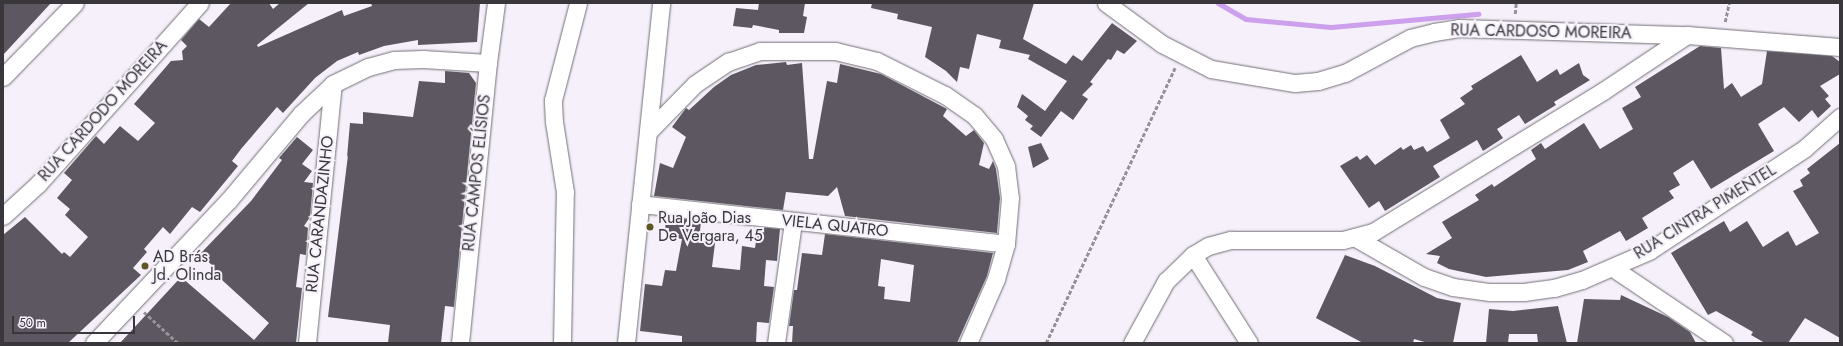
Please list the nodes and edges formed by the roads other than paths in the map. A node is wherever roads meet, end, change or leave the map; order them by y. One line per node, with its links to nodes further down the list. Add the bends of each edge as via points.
1 (75, 3): 10 (street)
2 (200, 3): 15 (street, RUA CARDODO MOREIRA, via 38,184)
3 (496, 3): 9 (street, RUA CAMPOS ELÍSIOS)
4 (578, 3): 25 (street, via 554,100 554,122 565,192)
5 (662, 3): 13 (street)
6 (1106, 3): 7 (street, RUA CARDOSO MOREIRA, via 1180,56 1211,69 1295,83 1318,81 1345,73 1410,38 1459,28)
7 (1687, 35): 8 (street, RUA CARDOSO MOREIRA); 17 (street, via 1603,91 1397,218)
8 (1840, 47)
9 (488, 63): 11 (street, via 394,60 368,67); 24 (street, RUA CAMPOS ELÍSIOS)
10 (3, 77)
11 (334, 84): 22 (street, via 301,114 228,201); 23 (street, RUA CARANDAZINHO)
12 (1840, 117): 20 (street, RUA CINTRA PIMENTEL, via 1805,148 1694,222 1649,251)
13 (648, 132): 14 (street); 18 (street, via 695,84 728,62 760,51 835,51 877,61 945,95 974,115 994,139 1006,166 1008,179 1010,198)
14 (640, 204): 16 (street, VIELA QUATRO); 26 (street)
15 (3, 216)
16 (793, 222): 18 (street, VIELA QUATRO); 27 (street)
17 (1356, 238): 19 (street, via 1231,240 1208,246); 20 (street, RUA CINTRA PIMENTEL, via 1424,277 1453,287 1490,292 1524,292 1554,288)
18 (1006, 244): 28 (street, via 996,279)
19 (1193, 255): 29 (street, via 1166,281); 30 (street)
20 (1613, 268): 21 (street)
21 (1717, 341)
22 (94, 343)
23 (307, 343)
24 (460, 343)
25 (562, 343)
26 (626, 343)
27 (776, 343)
28 (968, 343)
29 (1132, 343)
30 (1249, 343)

